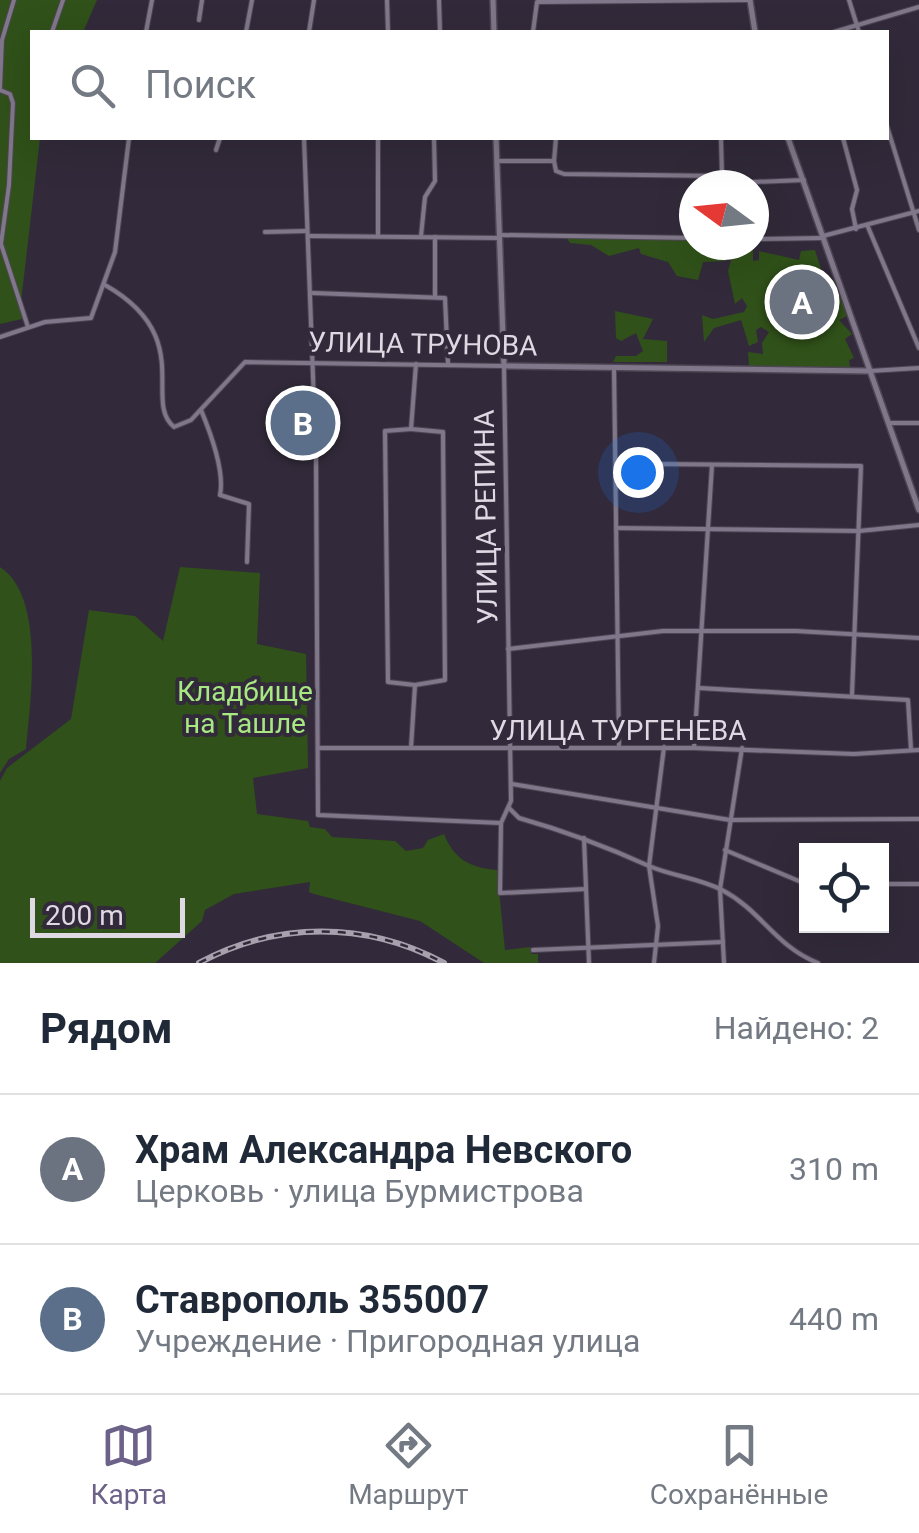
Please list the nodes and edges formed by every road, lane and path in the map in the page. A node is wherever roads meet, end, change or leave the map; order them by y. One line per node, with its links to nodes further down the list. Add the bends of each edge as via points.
1 (14, 0): 24 (street, via 2,40)
2 (63, 0): 14 (street)
3 (152, 0): 15 (street)
4 (202, 0): 13 (street)
5 (252, 0): 16 (street)
6 (314, 0): 17 (street)
7 (388, 0): 18 (street)
8 (439, 0): 19 (street)
9 (493, 0): 20 (street)
10 (750, 0): 21 (street, via 537,2); 22 (street)
11 (849, 0): 23 (street)
12 (919, 7): 23 (street)
13 (198, 20)
14 (53, 30)
15 (146, 30)
16 (246, 30)
17 (309, 30)
18 (388, 30)
19 (440, 30)
20 (494, 30)
21 (533, 30)
22 (756, 30)
23 (858, 30)
24 (0, 89): 59 (street, via 13,103 1,244)
25 (889, 132): 43 (street)
26 (129, 140): 56 (street)
27 (219, 140): 36 (street)
28 (304, 140): 48 (street)
29 (378, 140): 49 (street)
30 (434, 140): 50 (street, via 435,180 425,197)
31 (496, 140): 37 (street, УЛИЦА РЕПИНА)
32 (556, 140): 38 (street)
33 (721, 140): 39 (street)
34 (789, 140): 41 (street)
35 (844, 140): 45 (street, via 858,190 852,209)
36 (216, 150)
37 (497, 161): 38 (street); 52 (street, УЛИЦА РЕПИНА)
38 (554, 161): 40 (street, via 564,174)
39 (722, 170)
40 (679, 175)
41 (804, 180): 42 (street); 53 (street)
42 (769, 181)
43 (916, 213): 44 (street); 46 (street)
44 (868, 227): 45 (street); 61 (street)
45 (856, 229): 53 (street)
46 (919, 230)
47 (266, 232): 48 (street)
48 (309, 234): 49 (street); 57 (street)
49 (378, 235): 50 (street)
50 (421, 236): 51 (street)
51 (435, 236): 52 (street); 58 (street)
52 (500, 237): 54 (street); 65 (street, УЛИЦА РЕПИНА)
53 (823, 237): 55 (street); 68 (street)
54 (679, 238)
55 (769, 239)
56 (104, 285): 59 (street, via 91,318); 69 (street, via 133,304 159,337 167,422 178,427)
57 (313, 293): 58 (street); 62 (street)
58 (435, 297): 64 (street, via 446,301)
59 (28, 327): 60 (street)
60 (0, 337)
61 (919, 348)
62 (313, 362): 63 (street, УЛИЦА ТРУНОВА); 69 (street, УЛИЦА ТРУНОВА, via 245,362); 90 (street)
63 (416, 364): 64 (street, УЛИЦА ТРУНОВА); 72 (street)
64 (448, 364): 65 (street, УЛИЦА ТРУНОВА)
65 (504, 366): 66 (street, УЛИЦА ТРУНОВА); 85 (street, УЛИЦА РЕПИНА)
66 (614, 366): 68 (street, УЛИЦА ТРУНОВА); 77 (street)
67 (919, 368): 68 (street)
68 (870, 370): 70 (street)
69 (202, 410): 80 (street, via 222,463 220,495 249,504)
70 (888, 423): 71 (street); 75 (street)
71 (919, 424)
72 (411, 429): 86 (street, via 385,431 388,682); 86 (street, via 443,432 445,680)
73 (655, 464): 74 (street)
74 (712, 465): 78 (street); 79 (street, via 862,466)
75 (919, 510)
76 (919, 525): 79 (street)
77 (616, 528): 78 (street); 83 (street)
78 (707, 530): 79 (street); 81 (street)
79 (859, 530): 82 (street)
80 (247, 562)
81 (702, 630): 82 (street); 83 (street); 87 (street)
82 (852, 634): 84 (street); 88 (street)
83 (620, 636): 85 (street); 91 (street)
84 (919, 638)
85 (508, 650): 94 (street, УЛИЦА РЕПИНА)
86 (415, 684): 95 (street)
87 (699, 688): 88 (street); 92 (street)
88 (852, 695): 96 (street, via 908,700)
89 (664, 747): 91 (street, УЛИЦА ТУРГЕНЕВА); 92 (street, УЛИЦА ТУРГЕНЕВА); 99 (street)
90 (318, 748): 95 (street, УЛИЦА ТУРГЕНЕВА); 103 (street, via 318,815)
91 (620, 748): 94 (street, УЛИЦА ТУРГЕНЕВА)
92 (694, 748): 93 (street, УЛИЦА ТУРГЕНЕВА)
93 (742, 748): 96 (street, УЛИЦА ТУРГЕНЕВА); 102 (street)
94 (508, 749): 95 (street, УЛИЦА ТУРГЕНЕВА); 98 (street, УЛИЦА РЕПИНА)
95 (411, 750)
96 (911, 750): 97 (street, УЛИЦА ТУРГЕНЕВА)
97 (919, 750)
98 (510, 784): 99 (street); 100 (street, УЛИЦА РЕПИНА)
99 (654, 806): 102 (street); 106 (street)
100 (509, 808): 103 (street, УЛИЦА РЕПИНА); 104 (street, via 519,818)
101 (919, 819): 102 (street)
102 (730, 820): 105 (street)
103 (501, 823): 110 (street, УЛИЦА РЕПИНА, via 500,893)
104 (584, 836): 106 (street); 110 (street)
105 (725, 850): 107 (street); 111 (street)
106 (648, 866): 111 (street); 113 (street)
107 (799, 881)
108 (889, 884): 109 (street)
109 (919, 884)
110 (586, 889): 114 (street)
111 (720, 889): 112 (street); 119 (street, via 762,918 786,948)
112 (723, 942): 113 (street); 118 (street)
113 (655, 943): 114 (street); 117 (street)
114 (587, 946): 115 (street); 116 (street)
115 (533, 950)
116 (588, 963)
117 (654, 963)
118 (724, 963)
119 (818, 963)

